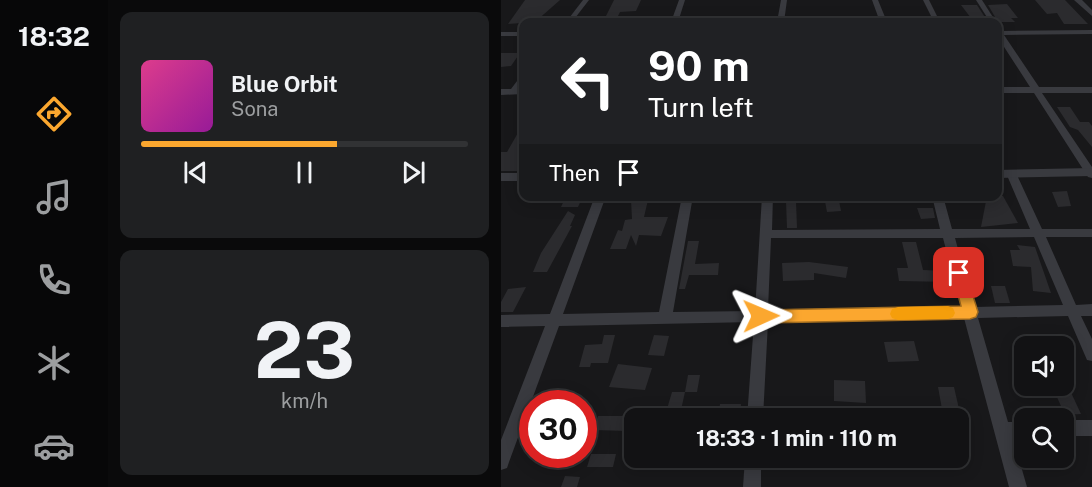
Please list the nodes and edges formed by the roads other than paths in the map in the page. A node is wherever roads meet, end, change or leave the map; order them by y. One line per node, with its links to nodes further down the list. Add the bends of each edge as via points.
1 (586, 0): 9 (street)
2 (682, 0): 10 (street)
3 (784, 0): 11 (street)
4 (875, 0): 12 (street)
5 (926, 0): 13 (street)
6 (979, 0): 14 (street)
7 (1079, 0): 8 (street)
8 (1092, 14)
9 (572, 18)
10 (675, 18)
11 (781, 18)
12 (882, 18)
13 (935, 18)
14 (990, 18)
15 (1002, 32): 16 (street)
16 (1092, 32)
17 (501, 34): 18 (street)
18 (519, 34)
19 (1002, 38): 22 (street)
20 (519, 84): 25 (street)
21 (1002, 90): 22 (street)
22 (1034, 90): 23 (street); 27 (street)
23 (1092, 90)
24 (501, 92): 25 (street)
25 (513, 92): 26 (street)
26 (519, 92)
27 (1091, 173): 28 (street)
28 (1004, 174): 35 (street)
29 (501, 177): 30 (street)
30 (519, 177)
31 (599, 201): 44 (street)
32 (687, 201): 43 (street)
33 (768, 201): 37 (street)
34 (938, 201): 38 (street)
35 (1037, 233): 36 (street); 38 (street); 39 (street)
36 (1092, 233)
37 (766, 234): 38 (street); 42 (street)
38 (948, 234): 41 (street)
39 (1071, 310): 40 (street); 41 (street); 46 (street)
40 (1092, 310)
41 (970, 312): 42 (street); 50 (street)
42 (761, 316): 43 (street); 47 (street)
43 (665, 318): 44 (street)
44 (553, 320): 45 (street); 52 (street)
45 (501, 321)
46 (1092, 355)
47 (756, 408)
48 (1074, 428): 49 (street)
49 (1092, 428)
50 (1001, 430): 51 (street); 55 (street)
51 (1014, 430)
52 (501, 462)
53 (752, 468): 54 (street)
54 (751, 487)
55 (1018, 487)

